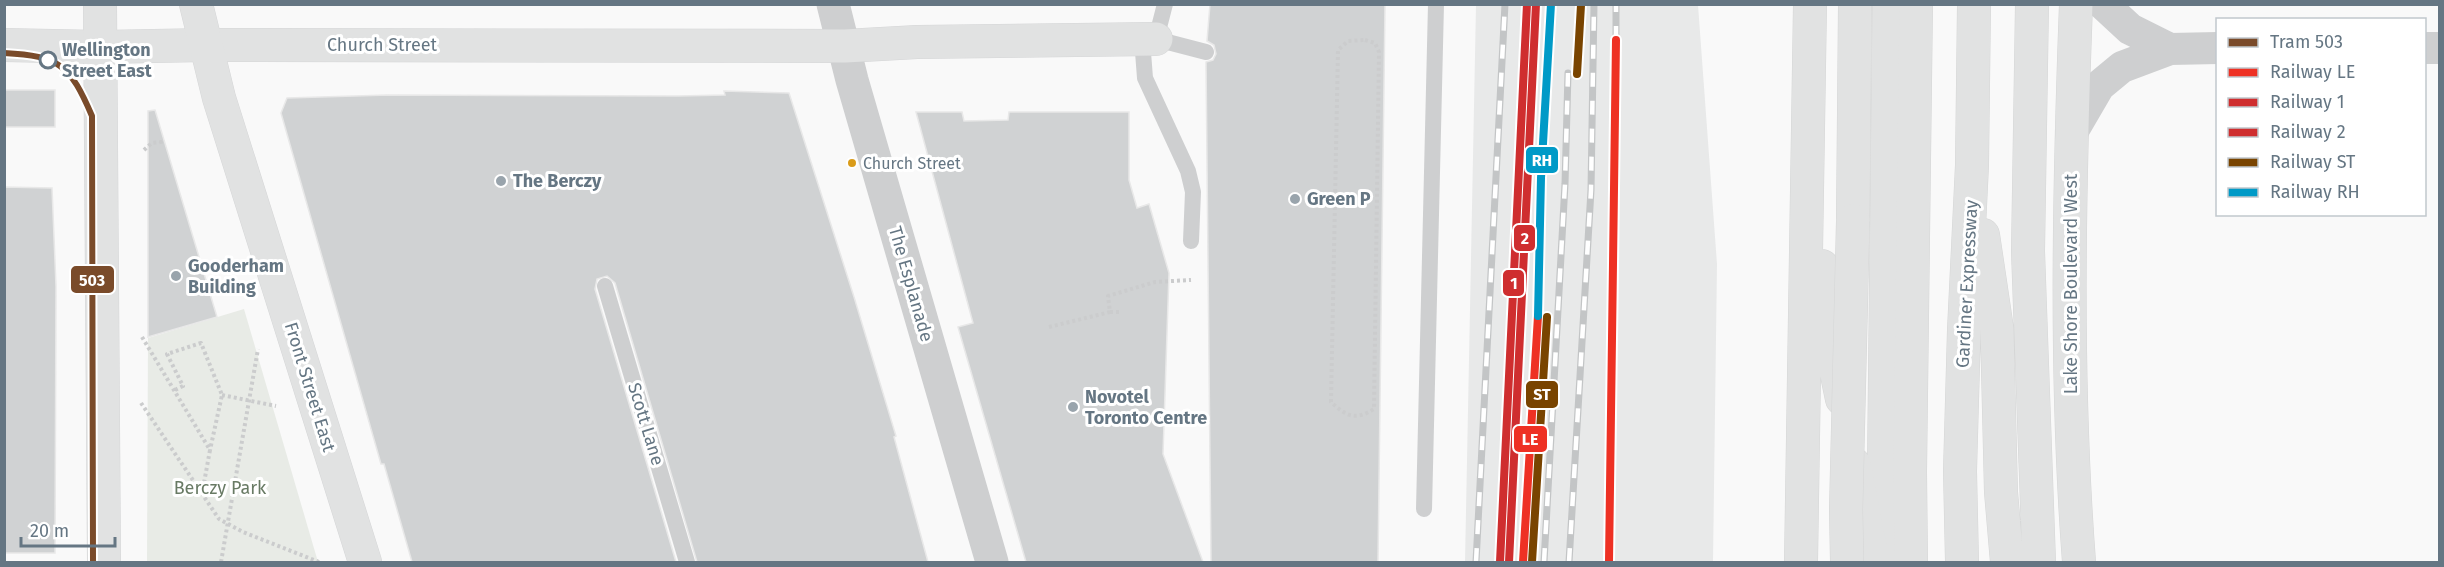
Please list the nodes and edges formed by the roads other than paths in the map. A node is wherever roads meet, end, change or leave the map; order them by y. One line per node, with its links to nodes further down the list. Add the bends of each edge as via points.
1 (100, 4): 18 (main road)
2 (196, 4): 16 (main road, Front Street East)
3 (833, 4): 17 (street, The Esplanade)
4 (1165, 4): 14 (lane)
5 (1436, 4): 27 (lane)
6 (1810, 4): 23 (main road)
7 (1855, 4): 33 (main road, bridge)
8 (1890, 4): 35 (main road)
9 (1916, 4): 36 (main road)
10 (1974, 4): 24 (main road, Gardiner Expressway)
11 (2032, 4): 39 (main road, via 2028,251)
12 (2076, 4): 22 (main road, Lake Shore Boulevard West)
13 (2103, 4): 20 (street, via 2130,29)
14 (1149, 39): 17 (main road, Church Street); 21 (lane); 25 (lane, via 1145,78 1188,171 1193,192)
15 (4, 45): 18 (main road, Church Street)
16 (206, 45): 17 (main road, Church Street); 18 (main road, Church Street); 29 (main road, Front Street East, via 219,98)
17 (844, 46): 31 (street, The Esplanade)
18 (101, 47): 28 (main road)
19 (2216, 48): 20 (street)
20 (2170, 49): 22 (street, via 2122,67 2099,86)
21 (1206, 52)
22 (2071, 134): 40 (main road, Lake Shore Boulevard West, via 2070,329)
23 (1806, 136): 32 (main road); 34 (main road, via 1830,341)
24 (1972, 165): 37 (main road, Gardiner Expressway, via 1960,460); 38 (main road, via 1997,329)
25 (1191, 241)
26 (605, 286): 30 (lane, Scott Lane)
27 (1424, 509)
28 (104, 562)
29 (365, 562)
30 (687, 562)
31 (992, 562)
32 (1801, 562)
33 (1847, 562)
34 (1873, 562)
35 (1883, 562)
36 (1911, 562)
37 (1962, 562)
38 (2007, 562)
39 (2039, 562)
40 (2079, 562)

